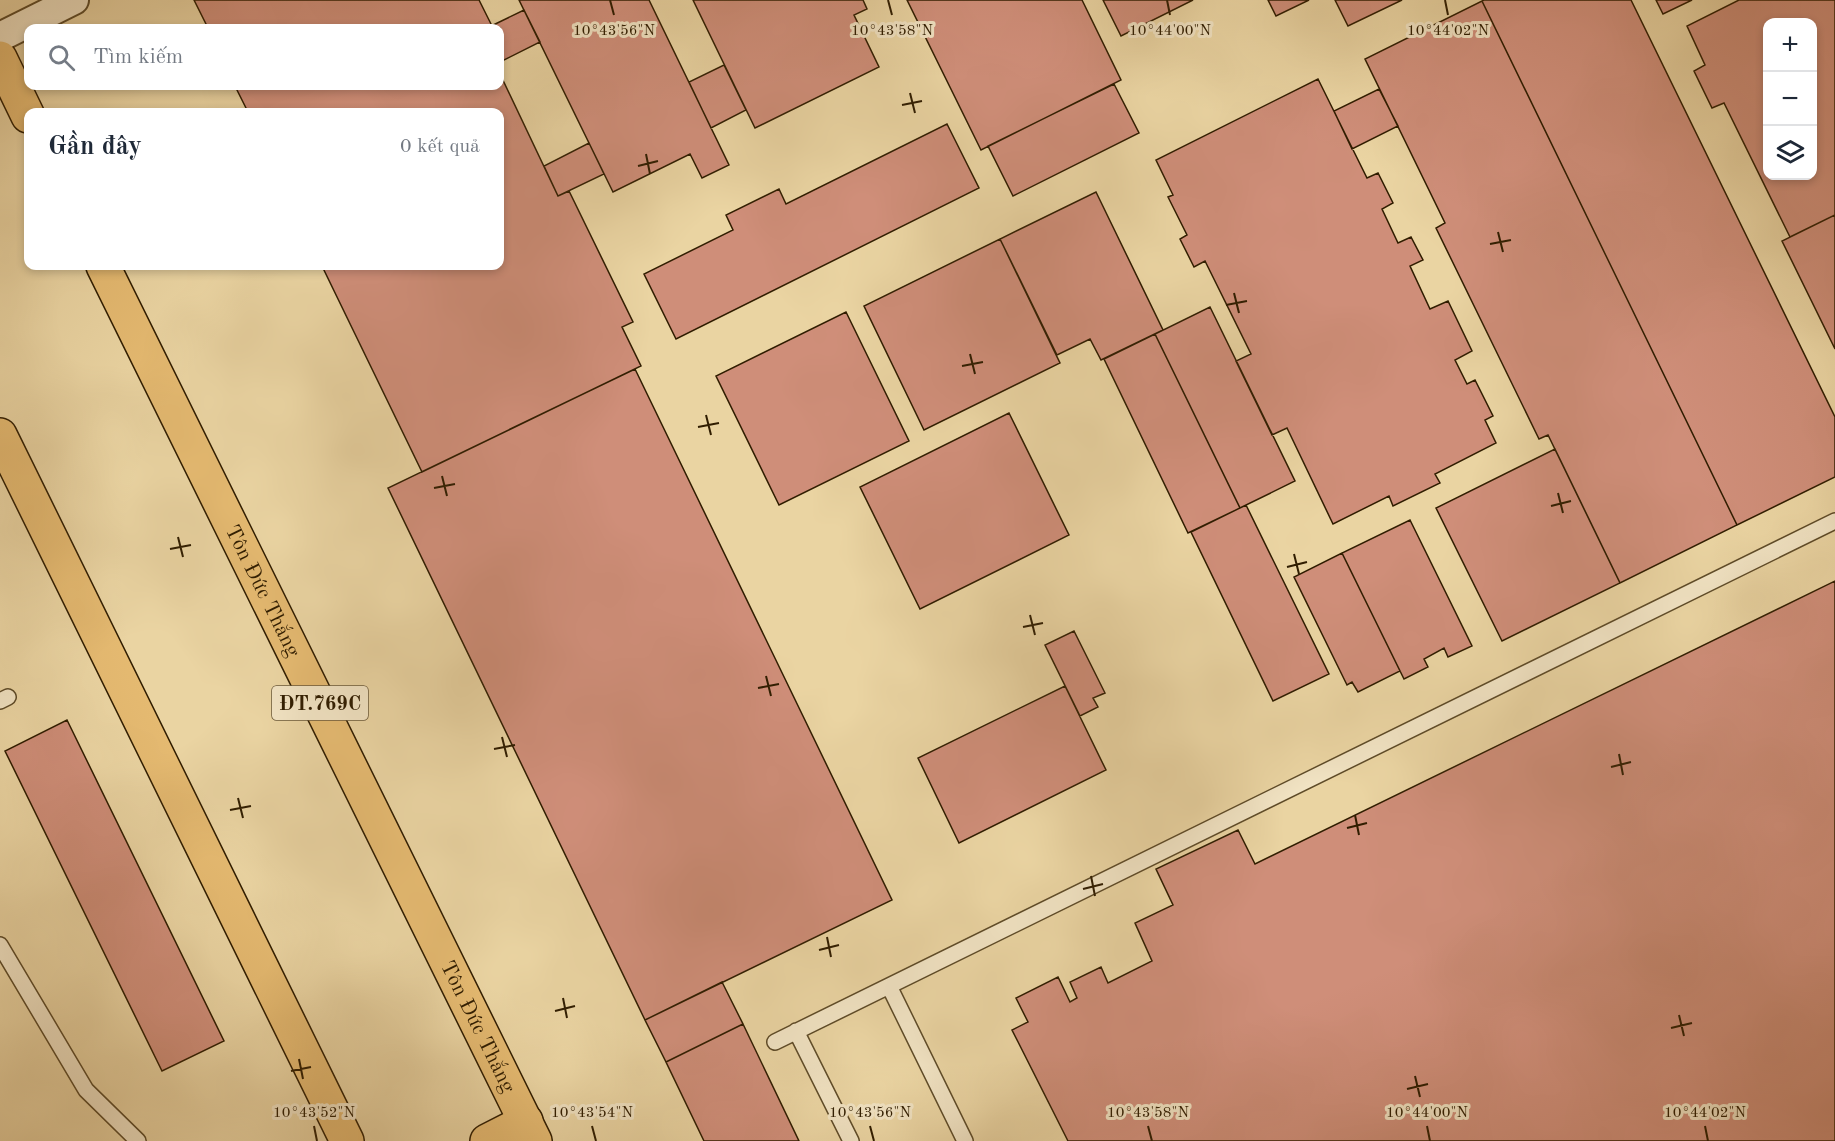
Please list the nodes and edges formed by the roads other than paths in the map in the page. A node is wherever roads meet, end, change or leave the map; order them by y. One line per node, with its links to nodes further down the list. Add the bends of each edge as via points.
1 (74, 0): 2 (street)
2 (26, 24)
3 (24, 25): 4 (street)
4 (0, 37)
5 (0, 58): 6 (main road)
6 (24, 108)
7 (105, 270): 14 (main road, Tôn Đức Thắng / ĐT.769C)
8 (0, 435): 16 (main road)
9 (1835, 521): 11 (lane)
10 (0, 945): 15 (lane, via 86,1090)
11 (889, 986): 12 (lane); 19 (lane)
12 (796, 1031): 13 (lane); 18 (lane)
13 (775, 1042)
14 (530, 1131): 17 (main road)
15 (138, 1141)
16 (347, 1141)
17 (487, 1141)
18 (851, 1141)
19 (965, 1141)

